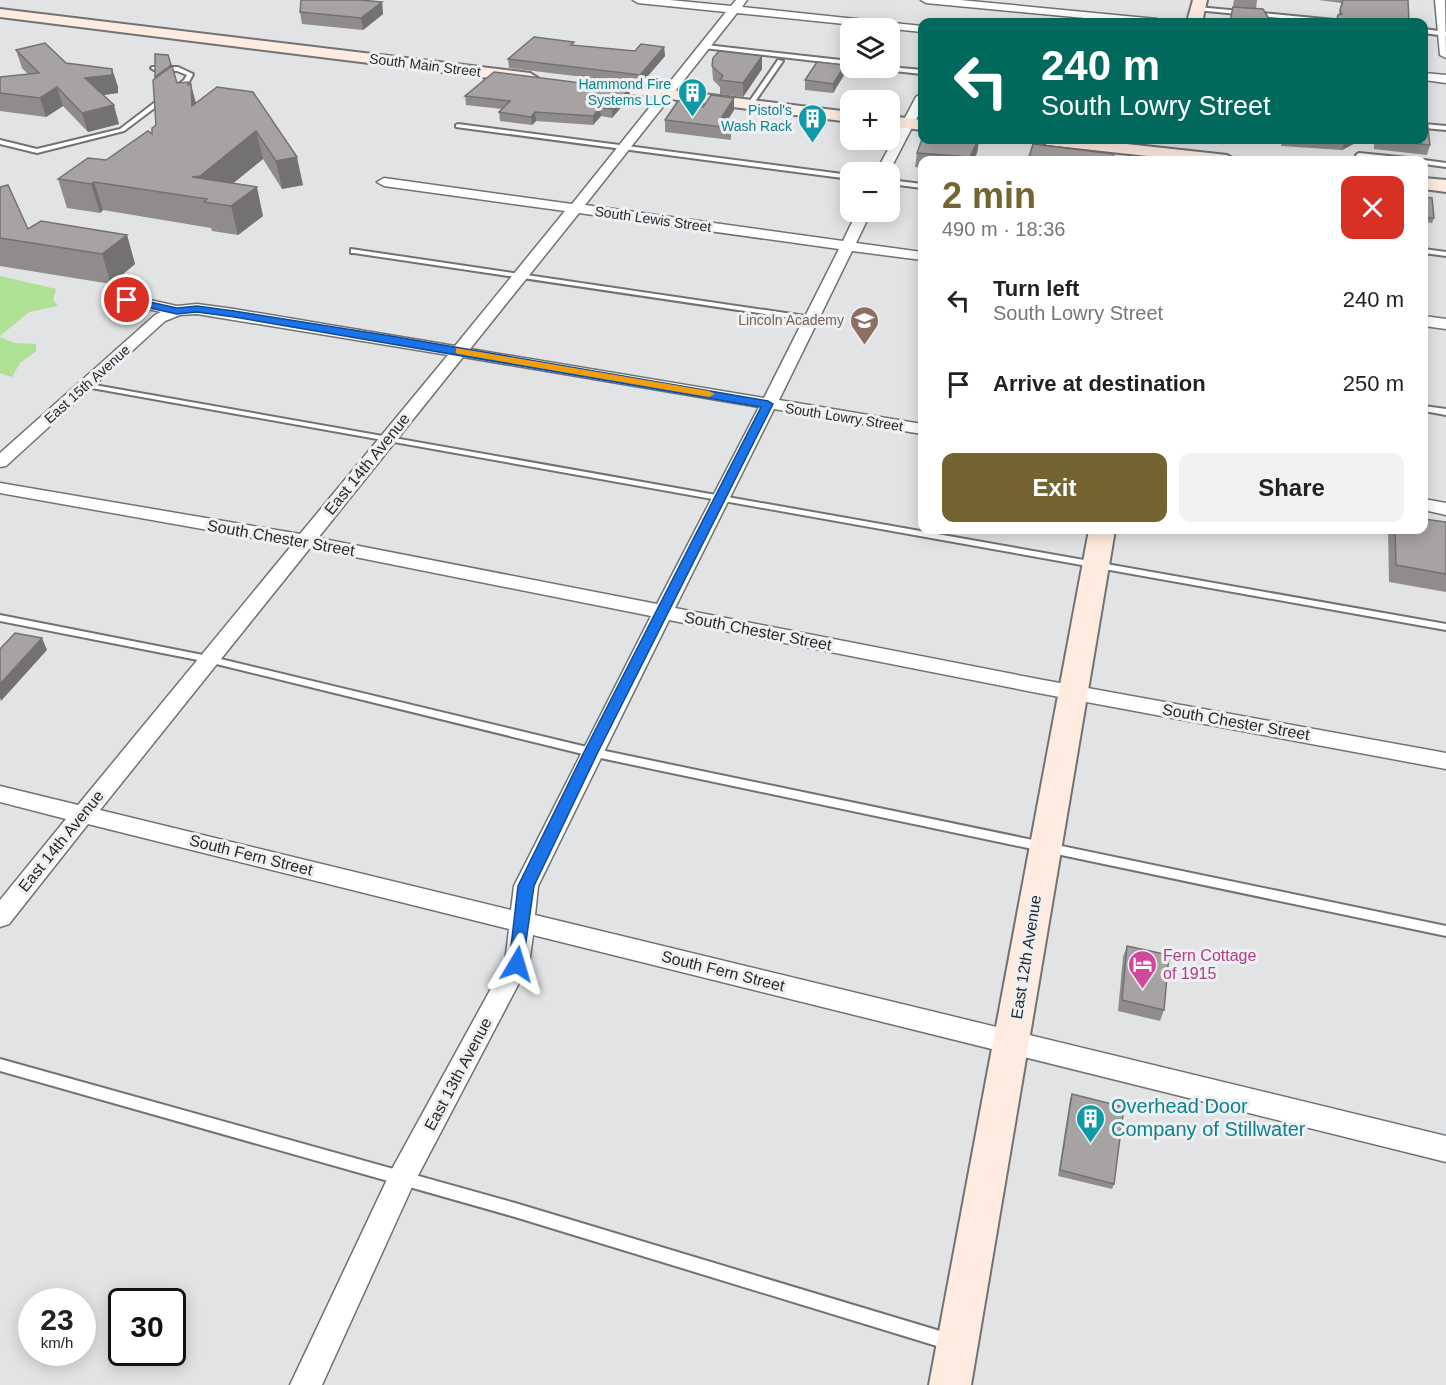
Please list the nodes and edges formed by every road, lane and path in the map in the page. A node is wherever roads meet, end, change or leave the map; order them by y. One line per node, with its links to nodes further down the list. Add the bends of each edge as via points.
1 (638, 0): 4 (street)
2 (926, 0): 5 (street)
3 (1440, 0): 12 (street)
4 (738, 5): 10 (street); 13 (street, East 14th Avenue)
5 (966, 6): 8 (street)
6 (1198, 10): 9 (lane)
7 (0, 13): 22 (main road, South Main Street)
8 (1109, 18)
9 (1289, 18)
10 (918, 28)
11 (1428, 32): 12 (lane)
12 (1445, 34): 14 (street)
13 (706, 47): 16 (lane); 24 (street, East 14th Avenue)
14 (1446, 54)
15 (780, 61): 25 (lane)
16 (840, 62)
17 (154, 68): 32 (lane, via 190,74 187,81 122,130 37,151)
18 (900, 70): 19 (lane)
19 (918, 72)
20 (1428, 77): 21 (street)
21 (1446, 79)
22 (550, 80)
23 (573, 83): 24 (main road)
24 (666, 95): 25 (main road); 34 (street, East 14th Avenue)
25 (750, 105): 26 (main road)
26 (840, 116)
27 (900, 122): 28 (main road)
28 (916, 124): 37 (street)
29 (458, 126): 34 (lane)
30 (1428, 126): 31 (lane)
31 (1446, 128)
32 (0, 142)
33 (1124, 144): 35 (main road)
34 (625, 147): 40 (lane); 46 (street, East 14th Avenue)
35 (1171, 151): 36 (main road)
36 (1202, 156)
37 (889, 162)
38 (1428, 163): 39 (lane)
39 (1446, 165)
40 (840, 176)
41 (384, 182): 46 (street, South Lewis Street)
42 (900, 183): 44 (lane)
43 (1428, 184): 45 (main road)
44 (918, 186)
45 (1446, 186)
46 (574, 208): 48 (street, South Lewis Street); 53 (street, East 14th Avenue)
47 (859, 222): 48 (street, East 13th Avenue)
48 (847, 246): 52 (street, South Lewis Street); 56 (street, East 13th Avenue)
49 (354, 251): 53 (lane)
50 (1428, 252): 51 (lane)
51 (1446, 254)
52 (918, 255)
53 (518, 278): 56 (lane); 59 (street, East 14th Avenue)
54 (127, 300): 55 (street, South Lowry Street)
55 (177, 311): 59 (street, South Lowry Street, via 197,309 234,314); 60 (street, East 15th Avenue, via 160,318)
56 (812, 319): 61 (street, East 13th Avenue)
57 (1428, 322): 58 (street)
58 (1446, 324)
59 (460, 351): 61 (street, South Lowry Street); 65 (street, East 14th Avenue)
60 (86, 385): 65 (lane); 66 (street, East 15th Avenue)
61 (768, 404): 64 (street, South Lowry Street); 68 (street, East 13th Avenue)
62 (1428, 410): 63 (lane)
63 (1446, 412)
64 (918, 428)
65 (388, 438): 68 (lane); 74 (street, East 14th Avenue)
66 (0, 462)
67 (0, 488): 74 (street, South Chester Street)
68 (720, 498): 71 (lane); 76 (street, East 13th Avenue)
69 (1428, 506): 70 (street)
70 (1446, 508)
71 (918, 532)
72 (927, 534): 75 (lane)
73 (1101, 534): 75 (main road, East 12th Avenue)
74 (304, 541): 76 (street, South Chester Street); 79 (street, East 14th Avenue)
75 (1095, 566): 78 (lane); 80 (main road, East 12th Avenue)
76 (662, 612): 80 (street, South Chester Street); 81 (street, East 13th Avenue)
77 (0, 618): 79 (lane)
78 (1446, 627)
79 (208, 659): 81 (lane); 84 (street, East 14th Avenue)
80 (1071, 692): 82 (street, South Chester Street); 85 (main road, East 12th Avenue)
81 (591, 752): 85 (lane); 87 (street, East 13th Avenue, via 526,886)
82 (1446, 761)
83 (0, 794): 84 (street, South Fern Street)
84 (84, 813): 86 (street, East 14th Avenue); 87 (street, South Fern Street)
85 (1044, 846): 88 (lane); 89 (main road, East 12th Avenue)
86 (0, 917)
87 (522, 922): 89 (street, South Fern Street); 92 (street, East 13th Avenue, via 517,964)
88 (1446, 931)
89 (1012, 1041): 91 (street, South Fern Street); 93 (main road, East 12th Avenue)
90 (0, 1065): 92 (lane)
91 (1446, 1149)
92 (402, 1178): 93 (lane); 94 (street, East 13th Avenue)
93 (957, 1344): 95 (main road, East 12th Avenue)
94 (306, 1385)
95 (950, 1385)

